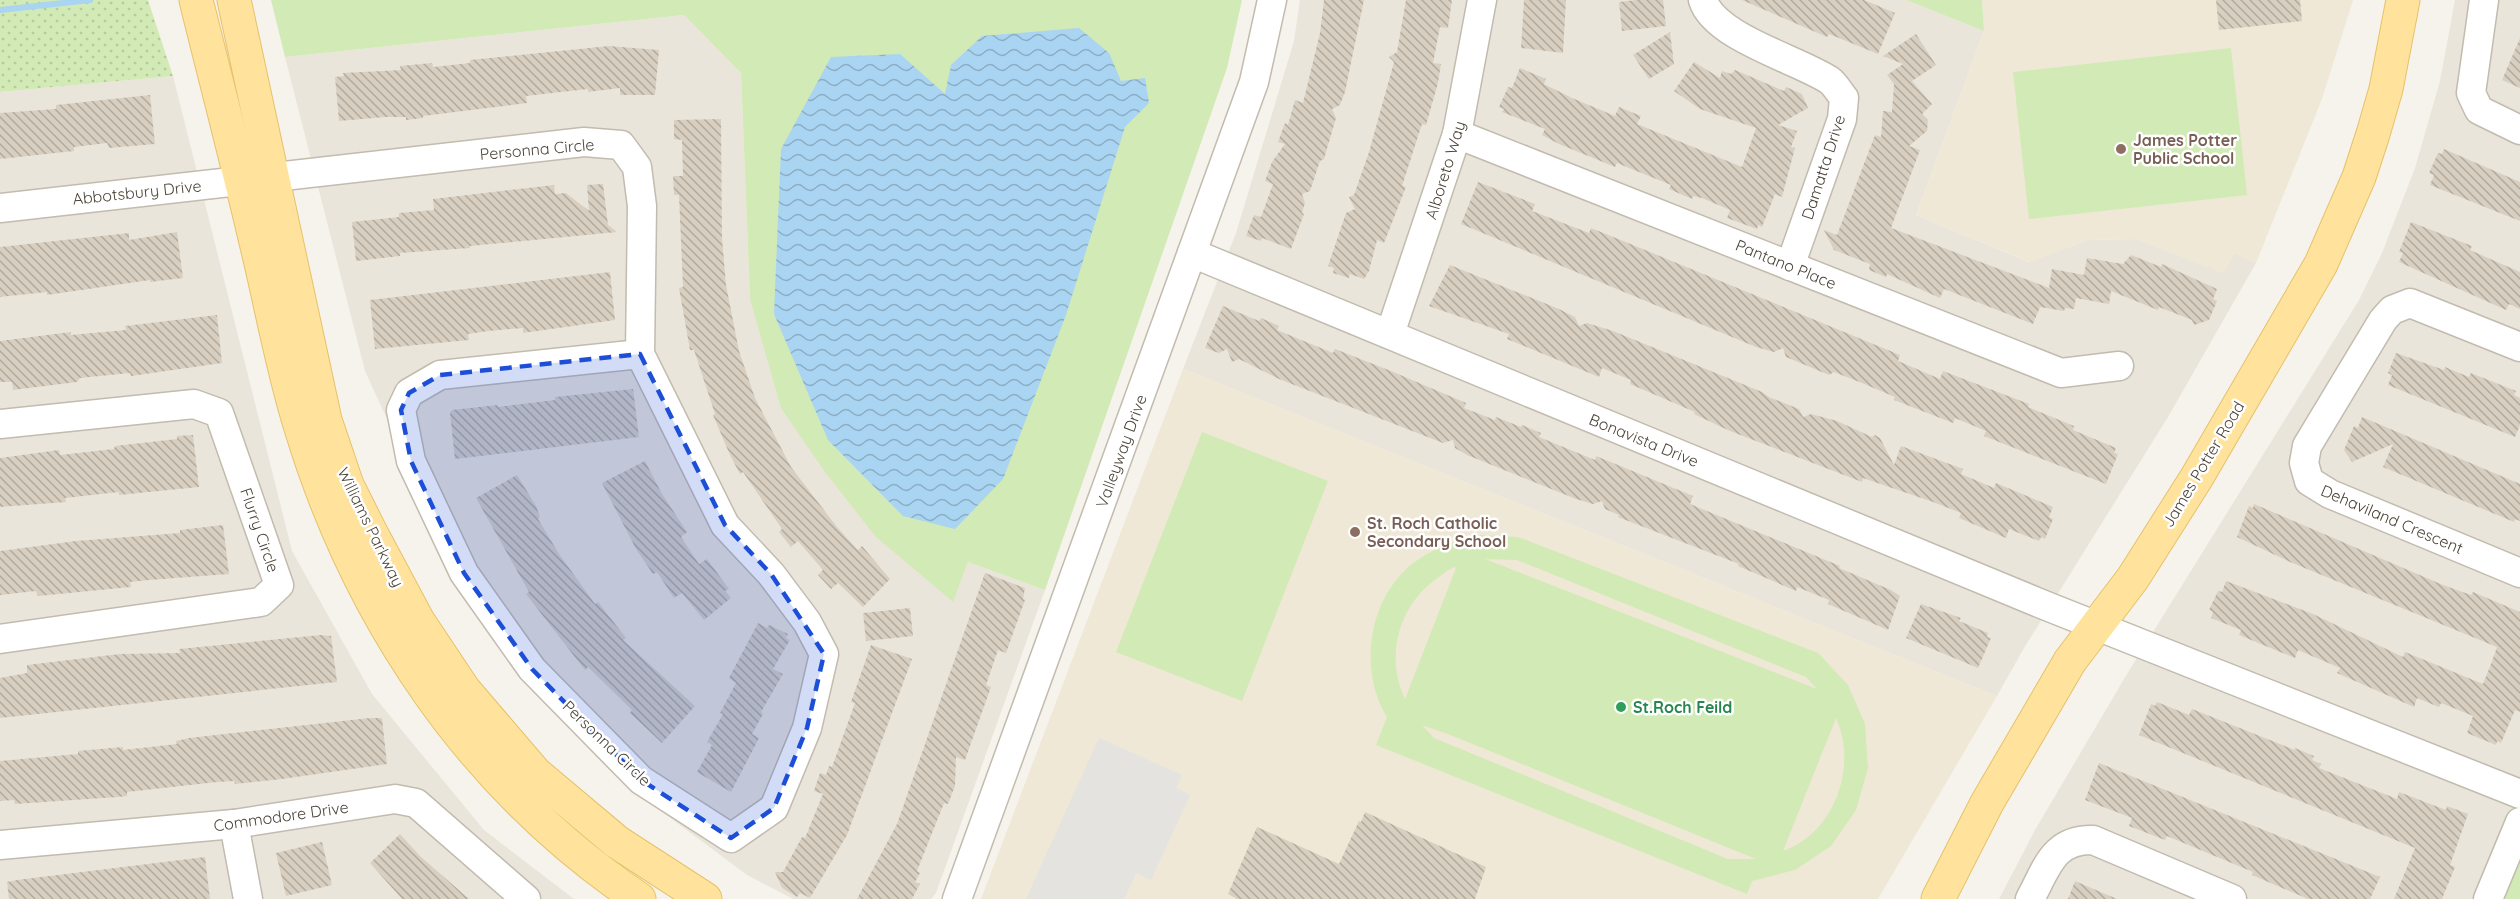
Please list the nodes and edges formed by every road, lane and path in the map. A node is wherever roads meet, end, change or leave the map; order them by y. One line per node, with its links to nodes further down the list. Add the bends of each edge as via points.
1 (196, 0): 11 (main road, Williams Parkway)
2 (234, 0): 10 (main road, Williams Parkway)
3 (1272, 0): 13 (street, Valleyway Drive, via 1254,82)
4 (1482, 0): 9 (street, Alboreto Way)
5 (1703, 0): 14 (street, Damatta Drive, via 1706,10 1727,27 1755,45 1831,81 1844,98 1842,119)
6 (2403, 0): 21 (main road, James Potter Road, via 2373,134 2359,177 2320,264 2197,477 2133,578)
7 (2484, 0): 8 (street, via 2471,93 2479,110)
8 (2520, 130)
9 (1457, 134): 14 (street, Pantano Place); 15 (street, Alboreto Way)
10 (274, 176): 11 (street, Abbotsbury Drive); 17 (street, Personna Circle, via 584,142 621,145 638,167 642,206); 30 (main road, Williams Parkway, via 325,420 347,485 418,621 464,690 535,773 617,842)
11 (241, 180): 12 (street, Abbotsbury Drive); 29 (main road, Williams Parkway, via 300,427 336,530 385,629 416,677 504,786 562,840)
12 (0, 208)
13 (1192, 253): 15 (street, Bonavista Drive); 31 (street, Valleyway Drive)
14 (1790, 266): 18 (street, Pantano Place, via 2061,373)
15 (1390, 334): 21 (street, Bonavista Drive)
16 (2520, 347): 20 (street, Dehaviland Crescent, via 2410,303 2392,310 2307,446 2304,460 2309,481 2330,494)
17 (640, 354): 17 (street, Personna Circle, via 440,375 409,393 401,410 411,461 464,573 532,669 641,780 731,838 774,808 807,728 824,654 807,622 771,574 724,525)
18 (2119, 366)
19 (0, 424): 22 (street, Flurry Circle, via 194,404 219,413 279,585 261,602)
20 (2520, 573)
21 (2097, 626): 23 (street); 32 (main road, James Potter Road, via 2070,661 2024,738)
22 (0, 639)
23 (2520, 794)
24 (2520, 822): 35 (street)
25 (234, 824): 26 (street, Commodore Drive); 27 (street); 28 (street, Commodore Drive, via 395,799 416,803)
26 (0, 845)
27 (248, 899)
28 (526, 899)
29 (639, 899)
30 (705, 899)
31 (957, 899)
32 (1938, 899)
33 (2030, 899): 34 (street, via 2055,854 2065,844 2093,840)
34 (2232, 899)
35 (2488, 899)

